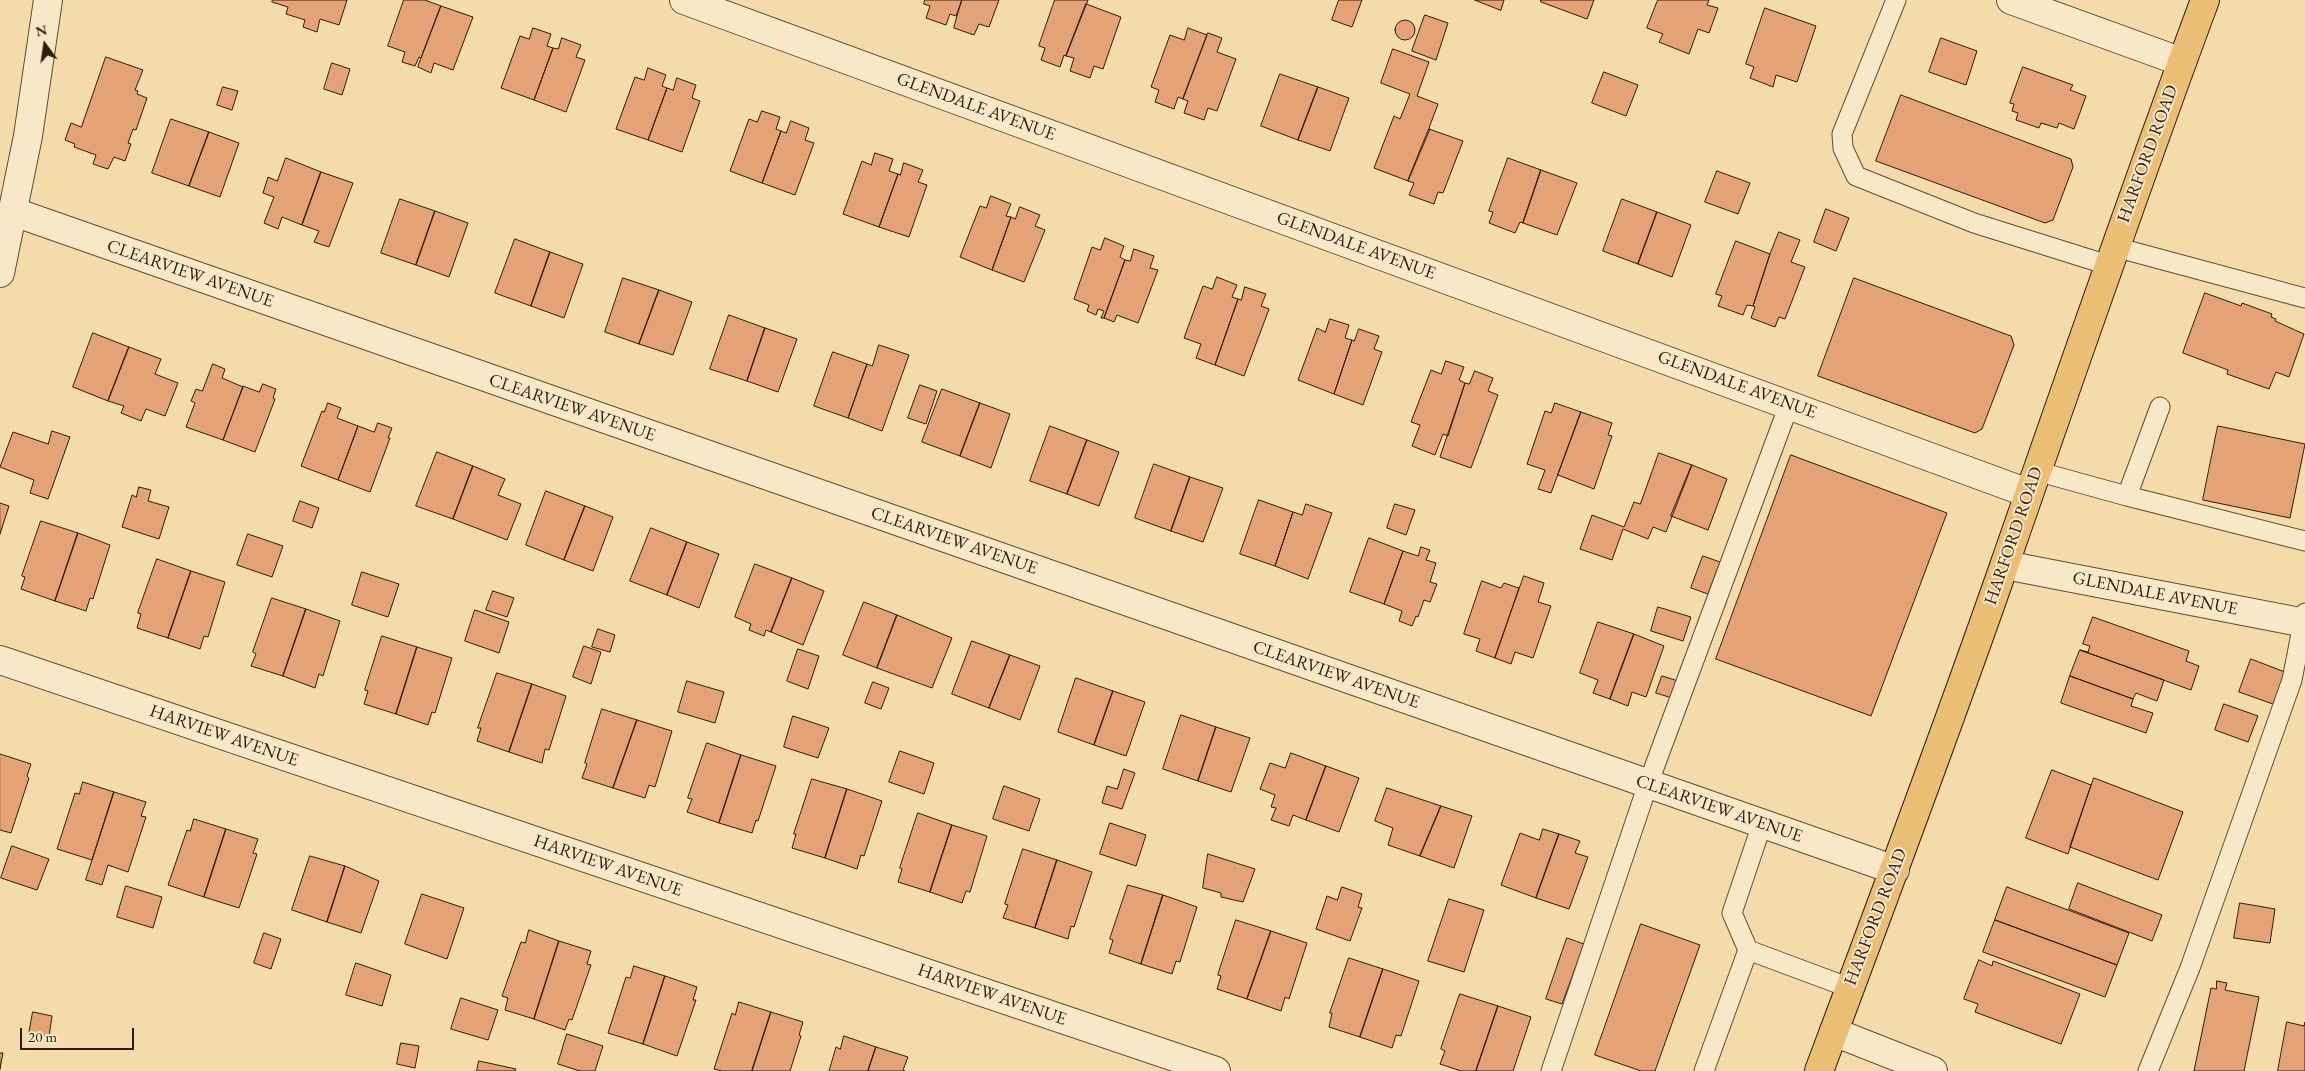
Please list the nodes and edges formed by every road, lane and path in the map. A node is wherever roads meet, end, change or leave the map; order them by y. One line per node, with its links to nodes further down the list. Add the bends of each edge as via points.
1 (48, 0): 7 (street)
2 (684, 0): 11 (street, GLENDALE AVENUE)
3 (1896, 0): 8 (lane, via 1842,134 1843,148 1856,176 1974,223)
4 (2011, 0): 6 (street)
5 (2205, 0): 6 (main road, HARFORD ROAD)
6 (2182, 62): 8 (main road, HARFORD ROAD)
7 (14, 212): 9 (street); 19 (street, CLEARVIEW AVENUE)
8 (2112, 256): 10 (lane); 13 (main road, HARFORD ROAD)
9 (0, 273)
10 (2305, 298)
11 (1789, 405): 13 (street, GLENDALE AVENUE); 19 (lane)
12 (2160, 407): 14 (lane)
13 (2032, 482): 14 (lane); 16 (main road, HARFORD ROAD)
14 (2127, 496): 15 (lane)
15 (2305, 541)
16 (2005, 565): 17 (street, GLENDALE AVENUE); 21 (main road, HARFORD ROAD)
17 (2304, 619): 30 (lane, via 2292,680 2190,968)
18 (0, 660): 25 (street, HARVIEW AVENUE)
19 (1648, 784): 20 (street, CLEARVIEW AVENUE); 26 (lane)
20 (1762, 824): 21 (street, CLEARVIEW AVENUE); 22 (lane, via 1732,912)
21 (1895, 870): 23 (main road, HARFORD ROAD)
22 (1748, 950): 23 (lane); 27 (lane)
23 (1850, 988): 24 (main road, HARFORD ROAD)
24 (1834, 1032): 28 (main road, HARFORD ROAD); 29 (street)
25 (1216, 1071)
26 (1551, 1071)
27 (1704, 1071)
28 (1819, 1071)
29 (1933, 1071)
30 (2148, 1071)

